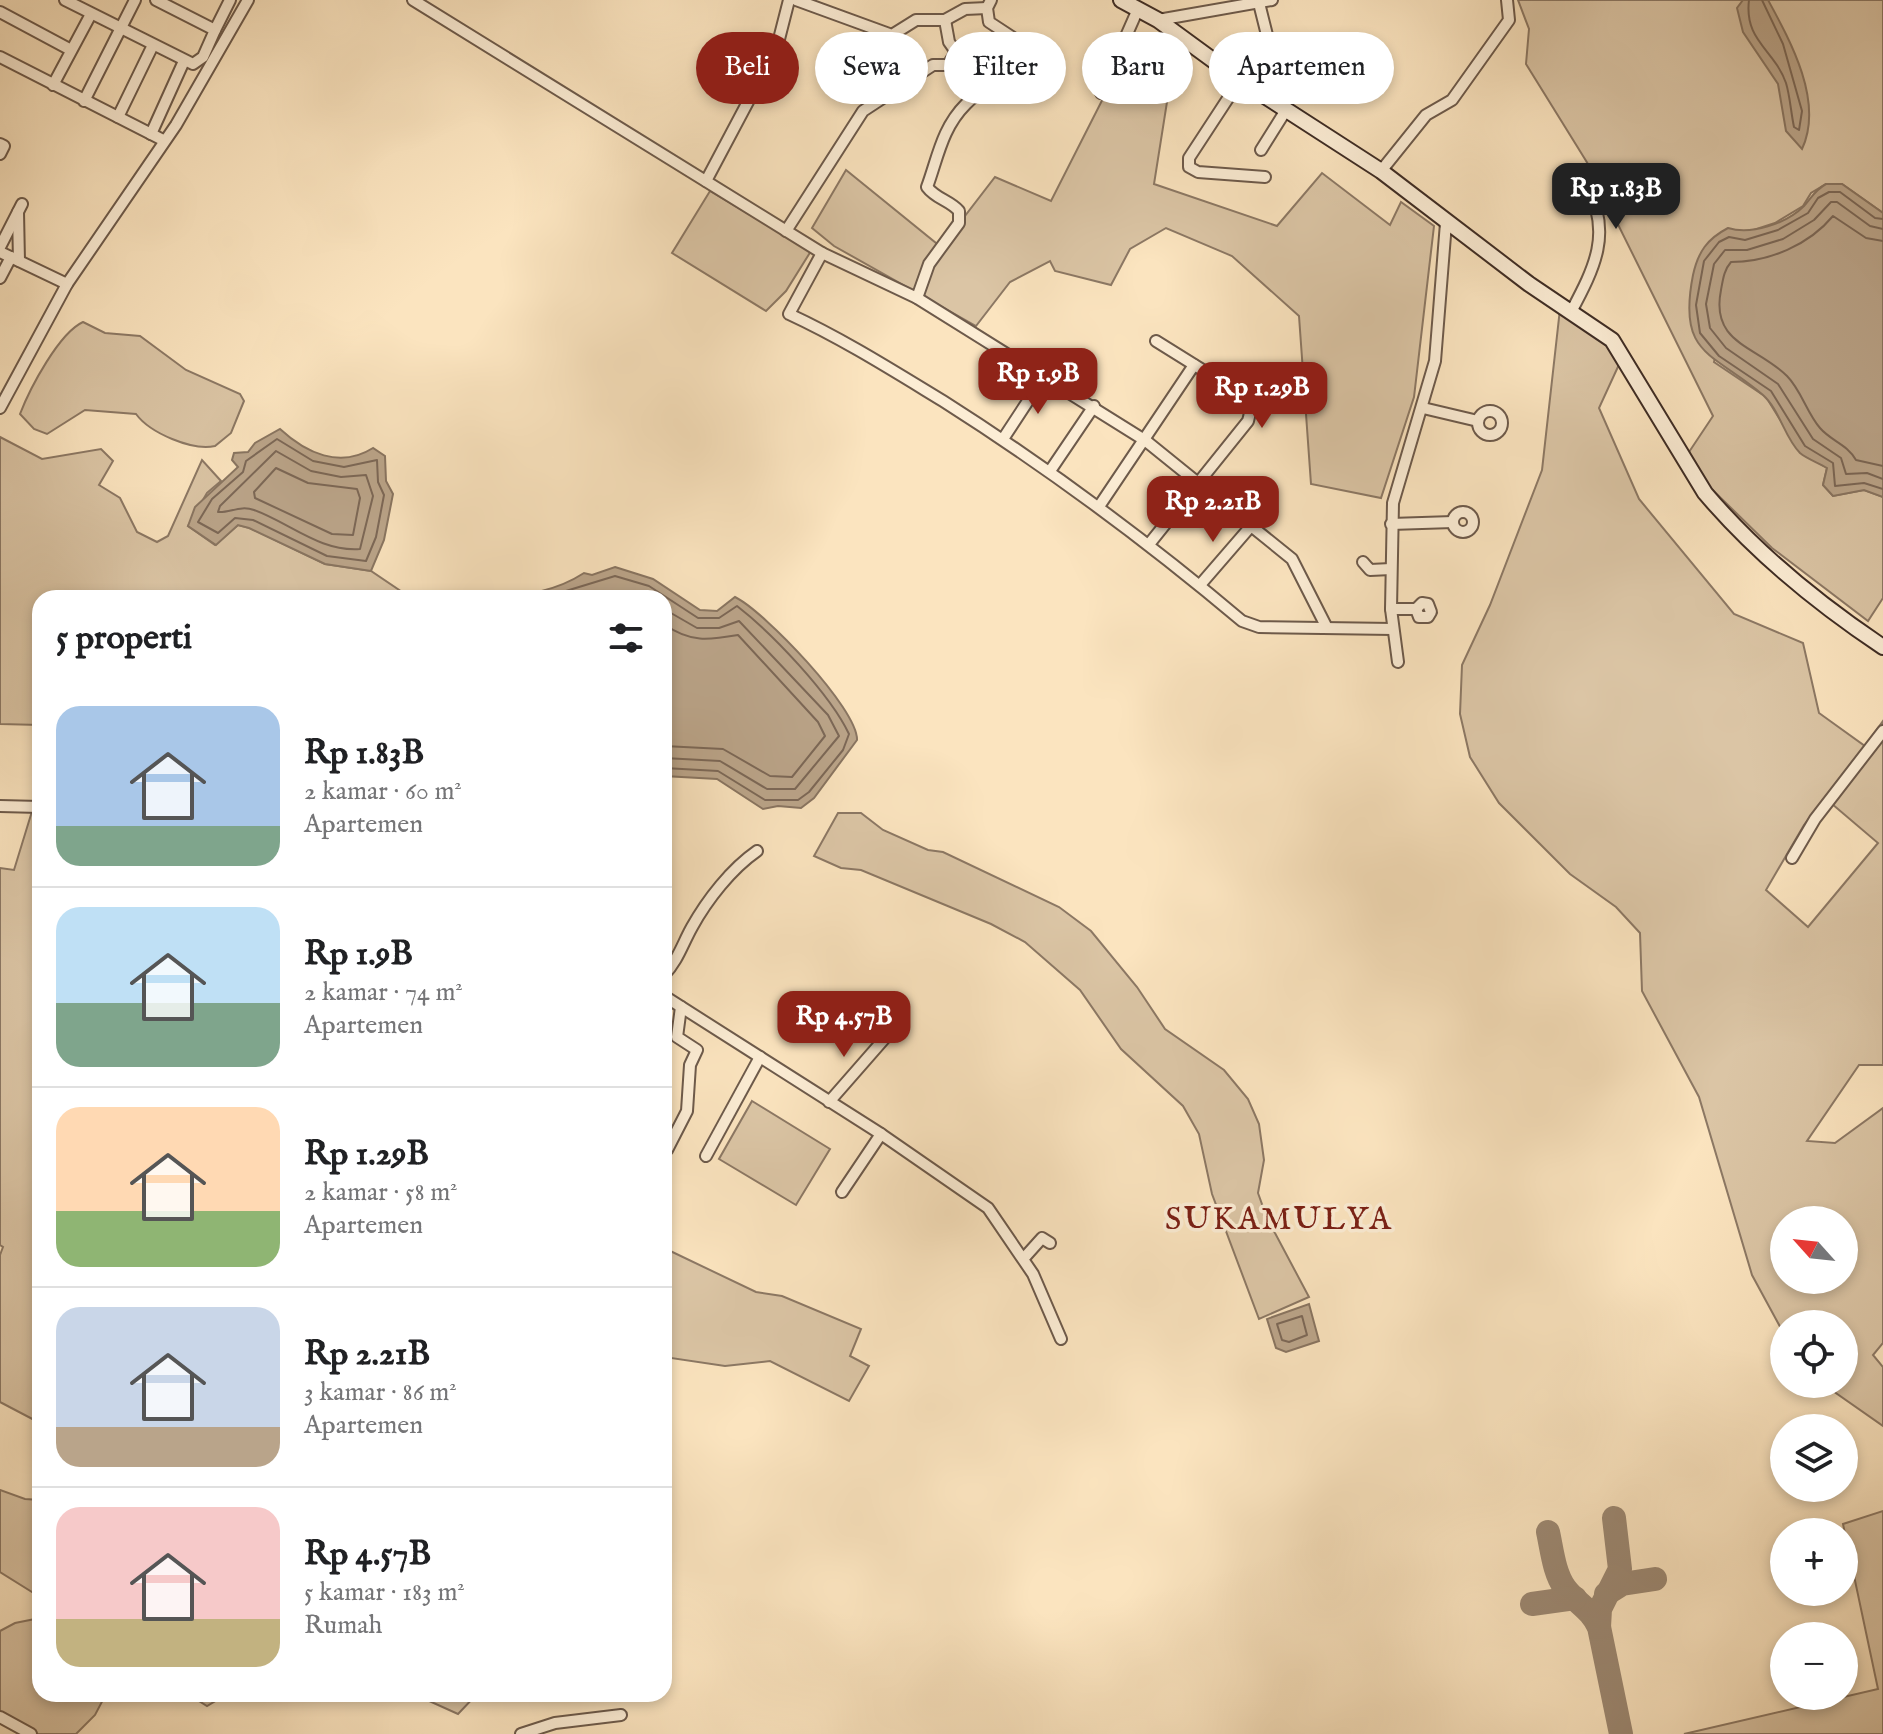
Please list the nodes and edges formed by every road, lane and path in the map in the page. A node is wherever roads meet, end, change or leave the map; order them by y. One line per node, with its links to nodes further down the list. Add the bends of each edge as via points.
1 (3, 0): 17 (street)
2 (65, 0): 19 (street)
3 (135, 0): 22 (street)
4 (156, 0): 16 (street)
5 (230, 0): 23 (street)
6 (248, 0): 38 (street)
7 (413, 0): 14 (street)
8 (789, 0): 44 (street, via 777,47)
9 (796, 0): 20 (street, via 892,35 916,20)
10 (1123, 0): 18 (main road)
11 (1272, 0): 13 (street)
12 (1507, 0): 42 (street, via 1509,20 1452,100 1426,115)
13 (1256, 2): 21 (street); 25 (street)
14 (429, 4): 44 (street)
15 (989, 4): 20 (street); 52 (street, via 989,22 1018,41 1020,55 1003,78 963,107 942,137 927,187 934,196 952,202 959,223 929,264)
16 (176, 5): 23 (street)
17 (0, 9): 27 (street)
18 (1138, 9): 21 (main road); 24 (street)
19 (91, 14): 22 (street); 27 (street)
20 (945, 20): 47 (street, via 956,52 948,65 933,65 863,111)
21 (1158, 20): 29 (main road)
22 (121, 29): 26 (street); 32 (street)
23 (215, 30): 30 (street, via 203,57 193,64)
24 (1128, 32)
25 (1266, 32)
26 (153, 45): 30 (street); 36 (street)
27 (71, 50): 31 (street)
28 (0, 57): 31 (street)
29 (1209, 57)
30 (184, 61): 37 (street)
31 (53, 85): 32 (street)
32 (84, 101): 36 (street)
33 (1224, 104): 43 (street, via 1189,158 1189,167)
34 (1277, 104): 35 (main road)
35 (1286, 110): 40 (street); 42 (main road)
36 (118, 117): 37 (street)
37 (151, 134): 38 (street)
38 (163, 140): 51 (street)
39 (0, 144): 41 (street)
40 (1261, 150)
41 (0, 154)
42 (1381, 171): 46 (main road)
43 (1265, 177)
44 (706, 181): 47 (street)
45 (1569, 187): 53 (street, via 1587,186 1600,210 1599,243 1590,275)
46 (1446, 223): 53 (main road); 59 (street, via 1438,339)
47 (786, 231): 49 (street)
48 (5, 251): 48 (street, via 20,208); 50 (street); 51 (street)
49 (822, 253): 52 (street); 61 (street, via 789,314 842,338)
50 (0, 278)
51 (67, 284): 58 (street)
52 (917, 298): 56 (street)
53 (1571, 312): 77 (main road, via 1612,340 1723,514 1774,564)
54 (1156, 341): 55 (street)
55 (1194, 365): 62 (street); 64 (street, via 1241,394 1251,411)
56 (1045, 375): 57 (street); 61 (street)
57 (1094, 406): 62 (street); 63 (street)
58 (0, 408)
59 (1423, 408): 60 (street); 67 (street, via 1398,480)
60 (1478, 421)
61 (1003, 439): 63 (street)
62 (1146, 441): 64 (street); 65 (street)
63 (1050, 471): 65 (street)
64 (1200, 482): 68 (street); 69 (street)
65 (1100, 505): 69 (street)
66 (1453, 522): 67 (street)
67 (1391, 524): 71 (street)
68 (1251, 526): 72 (street); 75 (street, via 1297,565)
69 (1150, 543): 72 (street)
70 (1363, 562): 71 (street, via 1370,570)
71 (1391, 569): 73 (street)
72 (1200, 585): 75 (street, via 1251,625)
73 (1391, 609): 74 (street); 76 (street)
74 (1416, 609)
75 (1326, 626): 76 (street)
76 (1393, 629): 78 (street)
77 (1883, 647)
78 (1398, 662)
79 (1883, 731): 83 (street, via 1815,819)
80 (0, 806): 81 (street)
81 (32, 807)
82 (757, 851): 84 (street, via 740,863 700,915)
83 (1792, 858)
84 (672, 966)
85 (672, 1001): 86 (street)
86 (681, 1007): 88 (street); 91 (street, via 677,1037 697,1050 690,1065 687,1111)
87 (885, 1038): 89 (street)
88 (760, 1057): 89 (street); 92 (street)
89 (829, 1102): 90 (street)
90 (881, 1134): 93 (street); 95 (street, via 988,1208)
91 (672, 1140)
92 (706, 1156)
93 (842, 1192)
94 (1050, 1243): 95 (street, via 1042,1238)
95 (1024, 1258): 96 (street)
96 (1061, 1339)
97 (621, 1715): 100 (street, via 555,1723)
98 (0, 1717): 99 (street)
99 (31, 1734)
100 (521, 1734)

